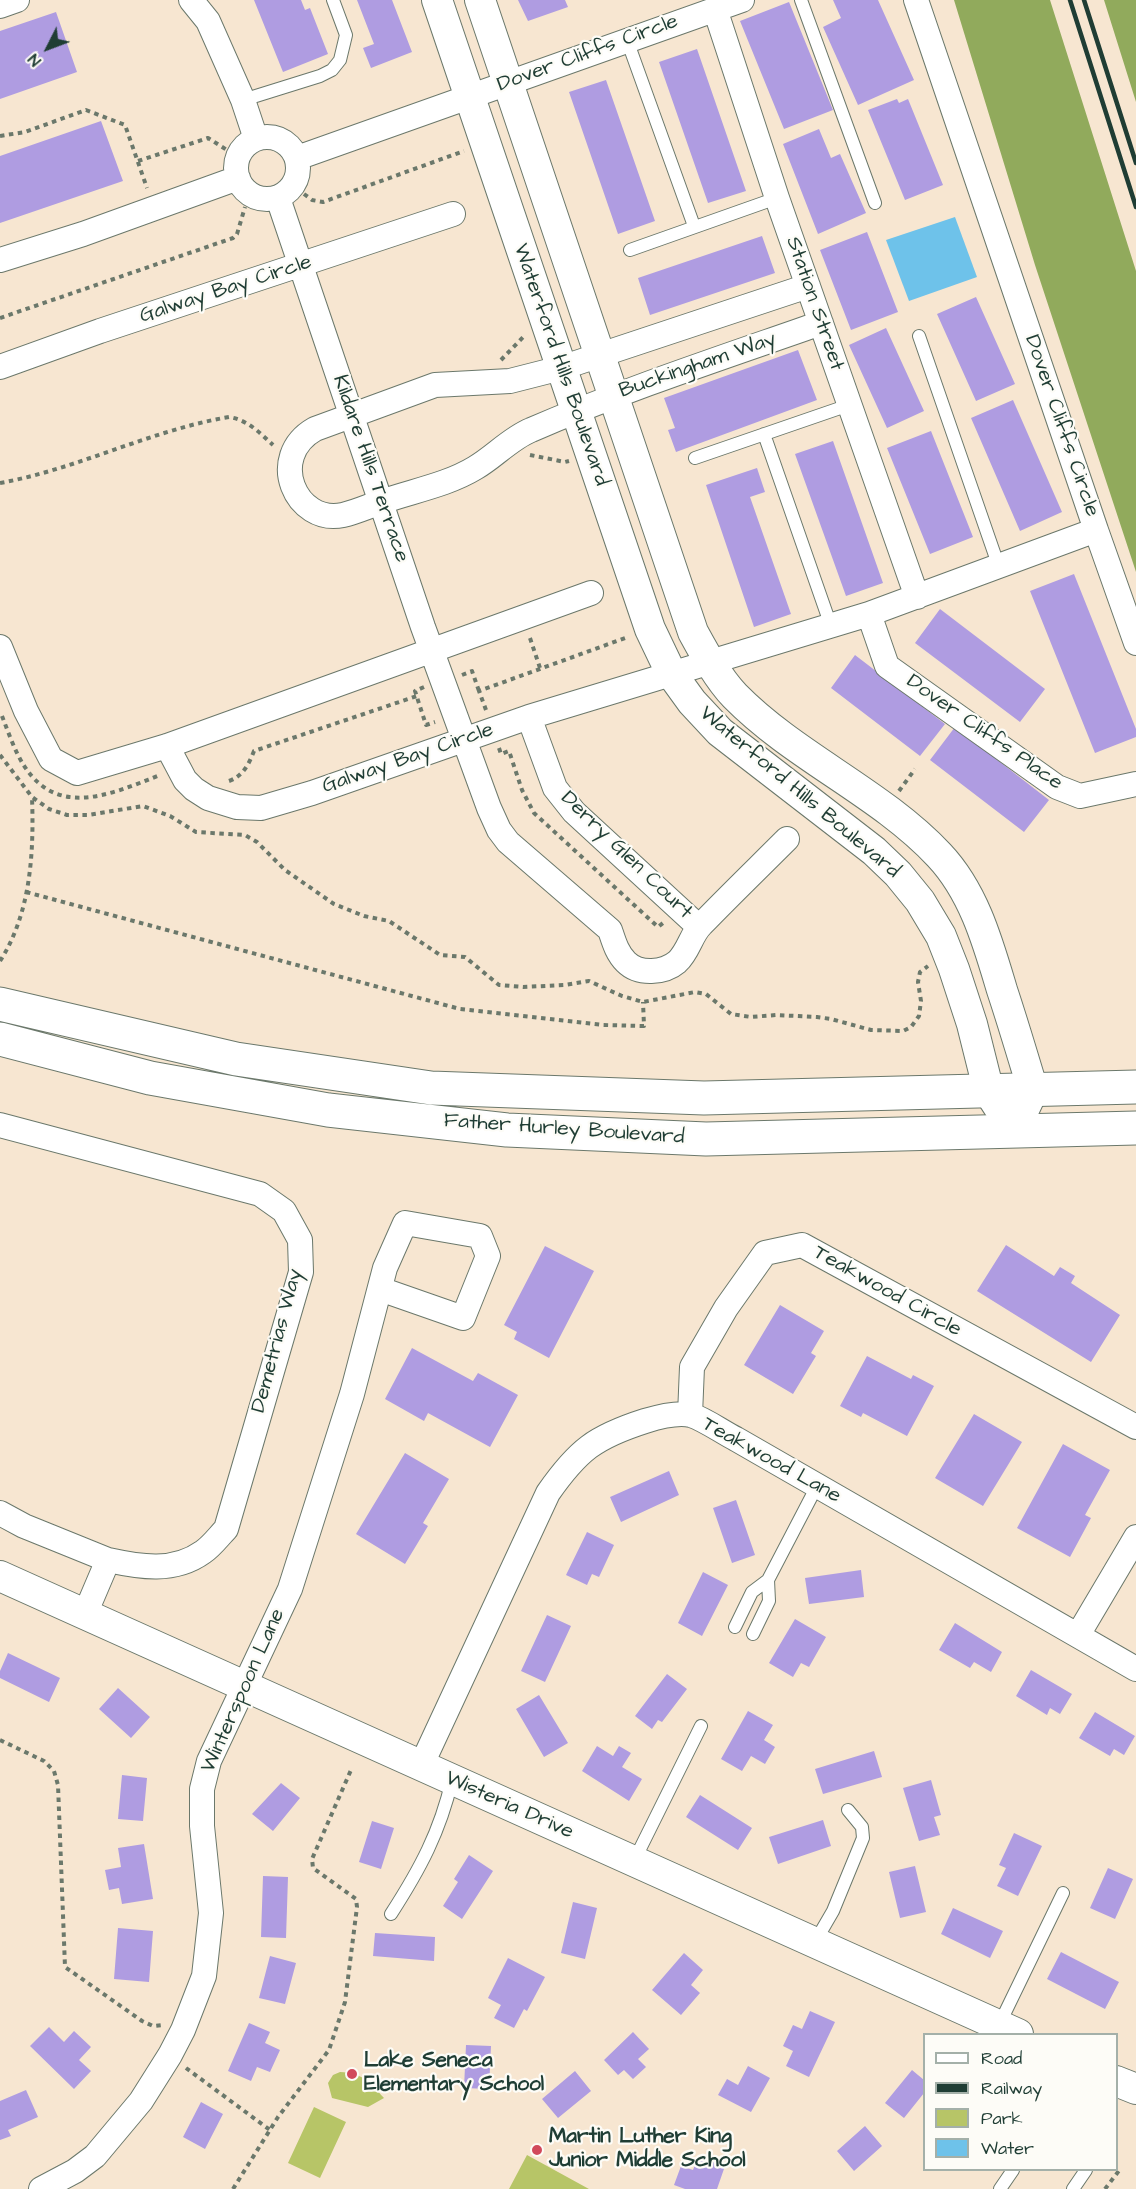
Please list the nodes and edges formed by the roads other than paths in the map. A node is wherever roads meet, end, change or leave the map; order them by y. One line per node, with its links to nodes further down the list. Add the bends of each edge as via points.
1 (17, 0): 9 (street)
2 (191, 0): 14 (street, via 208,21)
3 (333, 0): 14 (lane, via 346,35 344,51 336,65 320,76)
4 (437, 0): 13 (street, Waterford Hills Boulevard)
5 (480, 0): 12 (street, Waterford Hills Boulevard)
6 (742, 0): 10 (street, Dover Cliffs Circle)
7 (801, 0): 20 (lane)
8 (916, 0): 39 (street, Dover Cliffs Circle)
9 (0, 6)
10 (715, 9): 11 (street, Dover Cliffs Circle); 19 (street, Station Street)
11 (627, 40): 12 (street, Dover Cliffs Circle); 22 (lane)
12 (507, 83): 13 (street, Dover Cliffs Circle); 29 (street, Waterford Hills Boulevard)
13 (469, 98): 16 (street); 31 (street, Waterford Hills Boulevard)
14 (243, 100): 15 (street)
15 (256, 139): 16 (street, via 266,137 285,143); 17 (street, via 241,151)
16 (297, 158): 18 (street, via 293,187)
17 (238, 178): 18 (street, via 259,199); 24 (street)
18 (278, 198): 25 (street, Kildare Hills Terrace)
19 (777, 198): 22 (lane); 26 (street, Station Street)
20 (875, 203)
21 (453, 214): 25 (street, Galway Bay Circle)
22 (694, 226): 23 (lane)
23 (630, 250)
24 (0, 260)
25 (300, 266): 30 (street, Galway Bay Circle); 35 (street, Kildare Hills Terrace)
26 (808, 286): 27 (street, Station Street); 29 (street, Buckingham Way)
27 (821, 323): 32 (street, Buckingham Way); 33 (street, Station Street)
28 (919, 336): 40 (lane)
29 (599, 356): 31 (street, Buckingham Way); 32 (street, Waterford Hills Boulevard)
30 (0, 368)
31 (561, 368): 34 (street, Waterford Hills Boulevard); 35 (street, Buckingham Way, via 510,381 435,385)
32 (614, 396): 34 (street, Buckingham Way); 48 (street, Waterford Hills Boulevard, via 693,632)
33 (849, 405): 36 (lane); 42 (street, Station Street)
34 (576, 411): 38 (street, Buckingham Way, via 528,431 475,469); 49 (street, Waterford Hills Boulevard, via 650,629)
35 (352, 415): 38 (street, Kildare Hills Terrace); 38 (street, via 304,435 290,456 292,481 305,504 323,515 343,515)
36 (764, 434): 37 (lane); 44 (lane)
37 (695, 458)
38 (381, 502): 47 (street, Kildare Hills Terrace)
39 (1096, 530): 40 (street, Dover Cliffs Circle); 45 (street)
40 (999, 567): 42 (street, Dover Cliffs Circle)
41 (591, 593): 47 (street)
42 (917, 597): 43 (street, Dover Cliffs Circle)
43 (869, 614): 44 (street, Dover Cliffs Circle); 53 (street, Dover Cliffs Place, via 887,666 1057,787 1080,796)
44 (831, 626): 48 (street, Dover Cliffs Circle)
45 (1136, 643)
46 (0, 647): 52 (street, via 51,759 77,773)
47 (432, 651): 51 (street, Kildare Hills Terrace); 52 (street)
48 (709, 662): 49 (street, Dover Cliffs Circle); 59 (street, Waterford Hills Boulevard, via 734,695 766,723 892,813 940,856 967,894 986,939)
49 (671, 673): 50 (street, Galway Bay Circle); 60 (street, Waterford Hills Boulevard, via 720,732 874,851 920,901 950,957 972,1024)
50 (529, 717): 51 (street, Galway Bay Circle); 55 (street, Derry Glen Court, via 555,788 574,812)
51 (464, 739): 52 (street, Galway Bay Circle, via 283,802 250,809 208,798 194,789); 55 (street, Derry Glen Court, via 499,830 520,853 610,930 615,948 627,964 659,971 677,963)
52 (167, 746)
53 (1136, 784)
54 (787, 839): 55 (street, Derry Glen Court)
55 (699, 927)
56 (0, 1004): 60 (main road, Father Hurley Boulevard, via 236,1059 431,1088 704,1098)
57 (0, 1039): 63 (main road, Father Hurley Boulevard, via 150,1078 328,1110 507,1130 706,1139)
58 (1136, 1088): 59 (main road, Father Hurley Boulevard)
59 (1033, 1090): 60 (main road, Father Hurley Boulevard); 63 (street)
60 (988, 1092): 63 (street, Waterford Hills Boulevard)
61 (0, 1125): 70 (street, Demetrias Way, via 260,1194 284,1211 300,1240 300,1272 226,1529 203,1553 174,1566 142,1568)
62 (1136, 1128): 63 (main road, Father Hurley Boulevard)
63 (1014, 1131)
64 (380, 1288): 64 (street, Winterspoon Lane, via 405,1223 480,1236 488,1256 463,1318); 78 (street, Winterspoon Lane, via 352,1394 290,1589)
65 (690, 1415): 66 (street, Teakwood Circle, via 692,1367 726,1308 765,1253 802,1245); 67 (street, Teakwood Lane); 80 (street, Teakwood Lane, via 662,1416 607,1434 567,1466 548,1493)
66 (1136, 1427)
67 (817, 1486): 72 (lane); 76 (street, Teakwood Lane)
68 (0, 1513): 70 (street, Demetrias Way)
69 (1136, 1537): 76 (street)
70 (108, 1560): 73 (street)
71 (0, 1576): 73 (street, Wisteria Drive)
72 (768, 1580): 74 (lane, via 752,1592); 75 (lane, via 769,1601)
73 (85, 1614): 78 (street, Wisteria Drive)
74 (735, 1627)
75 (753, 1634)
76 (1078, 1635): 77 (street, Teakwood Lane)
77 (1136, 1669)
78 (245, 1686): 80 (street, Wisteria Drive); 92 (street, Winterspoon Lane, via 209,1761 202,1790 212,1913 204,1976 183,2030 141,2101 95,2156)
79 (701, 1726): 83 (lane)
80 (421, 1766): 81 (street, Wisteria Drive)
81 (452, 1780): 83 (street, Wisteria Drive); 85 (lane, via 444,1815 416,1875)
82 (848, 1810): 86 (lane, via 862,1827 863,1838 833,1911)
83 (634, 1863): 86 (street, Wisteria Drive)
84 (1064, 1893): 87 (lane)
85 (391, 1914)
86 (815, 1943): 87 (street, Wisteria Drive)
87 (1008, 2030)
88 (1118, 2082): 89 (street)
89 (1136, 2089)
90 (1012, 2171): 93 (lane)
91 (1085, 2171): 94 (lane)
92 (41, 2189)
93 (1000, 2189)
94 (1073, 2189)

